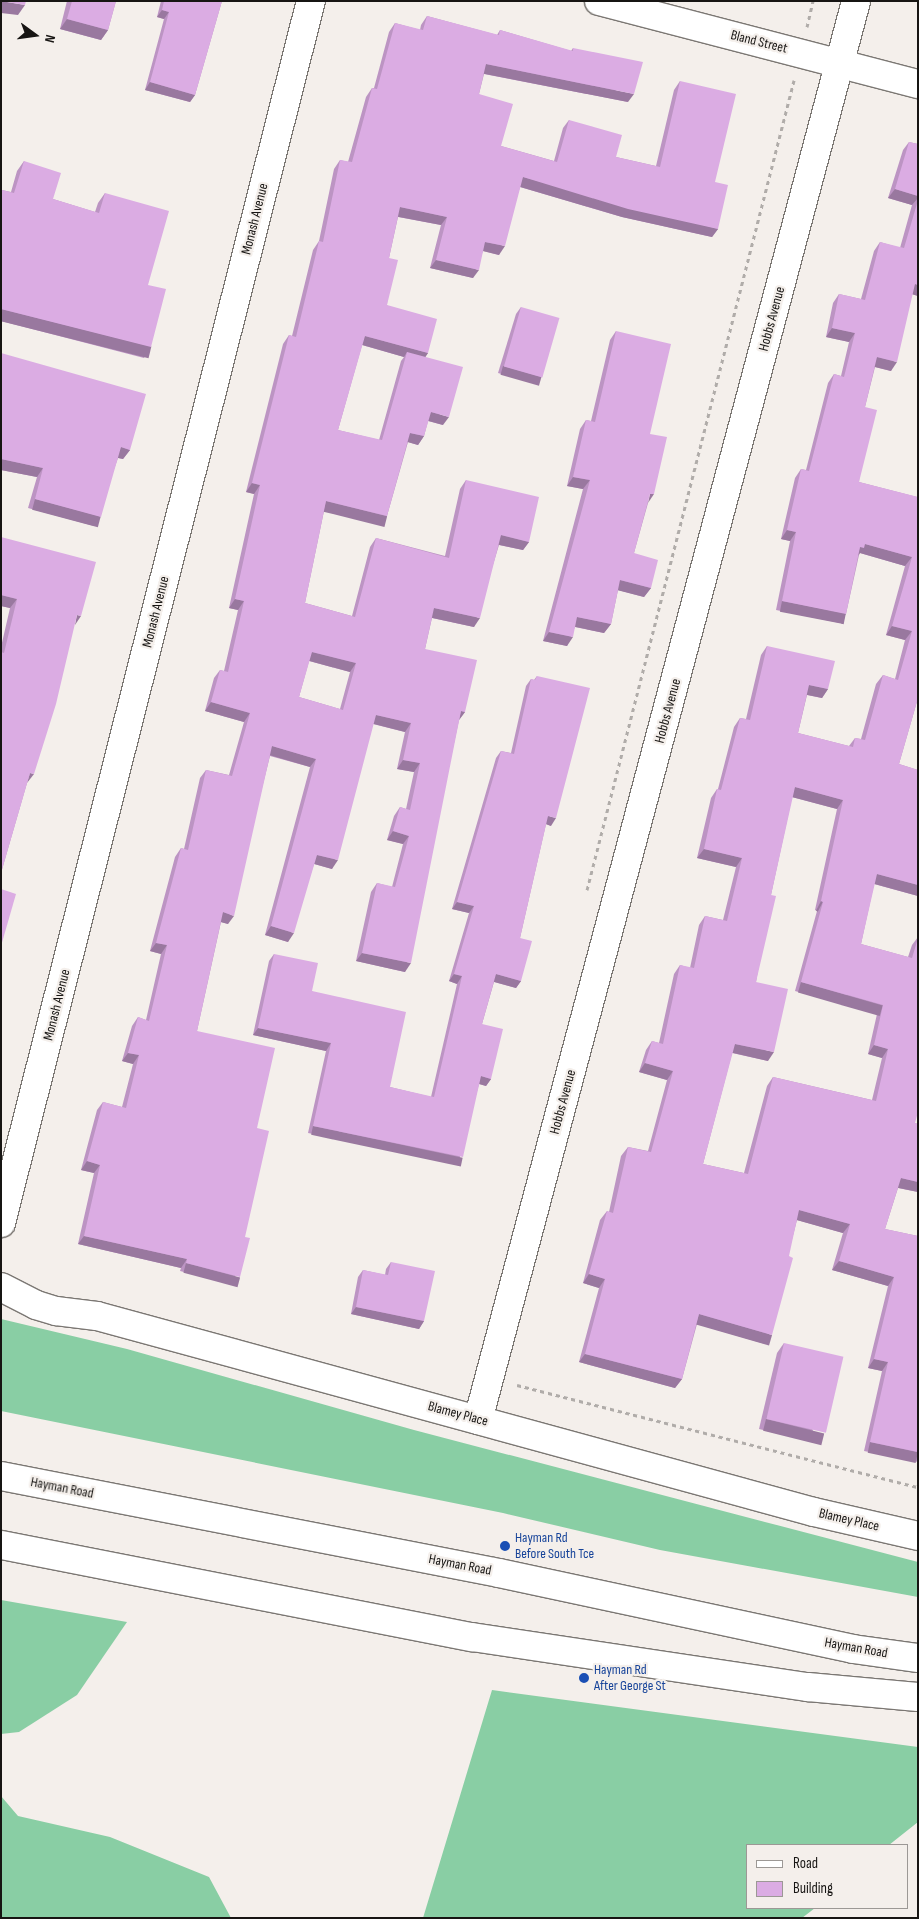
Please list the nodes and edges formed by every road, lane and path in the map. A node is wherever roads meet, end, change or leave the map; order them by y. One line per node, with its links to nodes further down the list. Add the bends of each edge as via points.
1 (311, 1): 6 (street, Monash Avenue)
2 (600, 1): 4 (street, Bland Street)
3 (856, 1): 4 (street, Hobbs Avenue)
4 (841, 64): 5 (street, Bland Street); 8 (street, Hobbs Avenue)
5 (918, 84)
6 (1, 1223)
7 (1, 1287): 8 (street, Blamey Place, via 36,1306 97,1316)
8 (478, 1420): 10 (street, Blamey Place, via 814,1512)
9 (1, 1476): 12 (street, Hayman Road, via 500,1573 852,1649)
10 (918, 1536)
11 (1, 1545): 13 (street, via 472,1637 808,1687)
12 (918, 1658)
13 (918, 1696)

